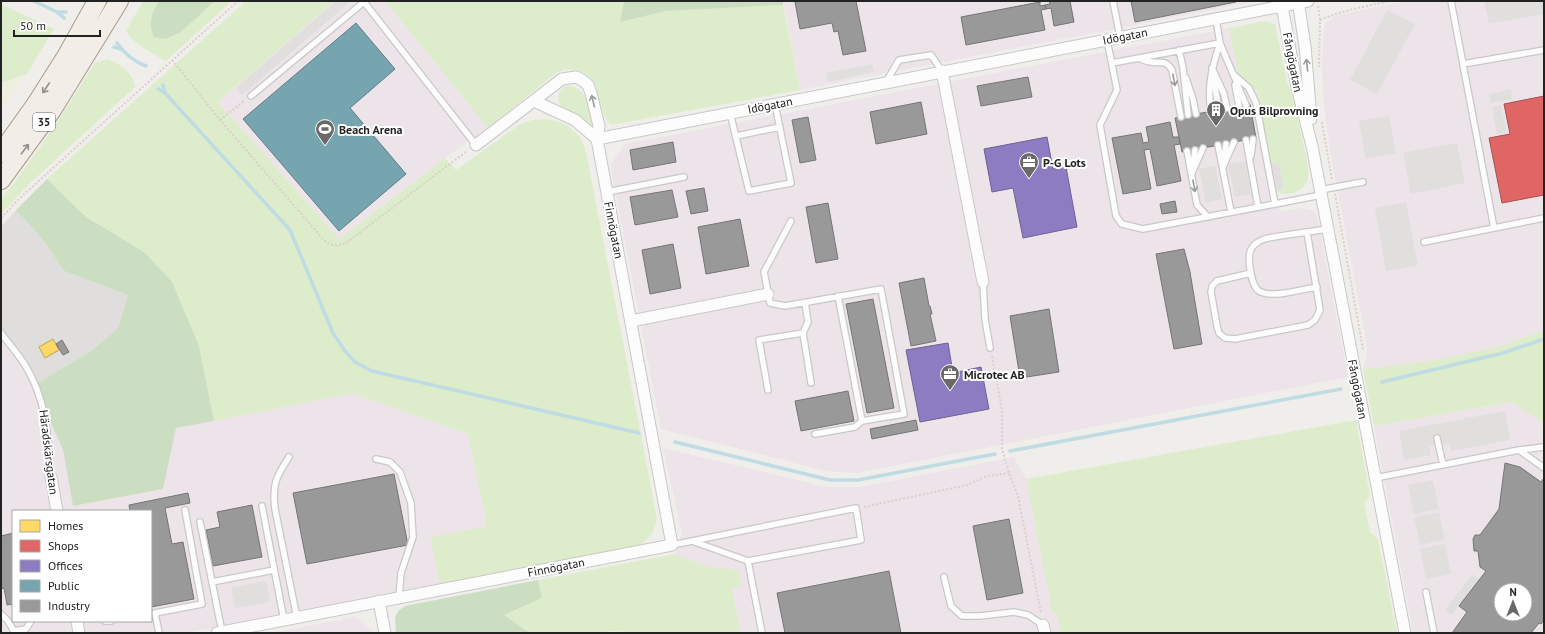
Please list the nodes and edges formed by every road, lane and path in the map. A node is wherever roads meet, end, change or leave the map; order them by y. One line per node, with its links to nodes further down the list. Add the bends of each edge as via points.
1 (96, 1): 51 (main road, 35, one-way to 51, via 67,55)
2 (119, 1): 56 (main road, 35, one-way to 2, via 52,110)
3 (238, 1): 17 (path)
4 (1113, 1): 11 (lane)
5 (1391, 1): 10 (path, via 1352,9)
6 (1452, 1): 19 (lane)
7 (1301, 2): 8 (street, Idögatan); 47 (street, Fångögatan, one-way to 7)
8 (1281, 3): 9 (street, Idögatan); 47 (street, Fångögatan, via 1297,87)
9 (1216, 19): 11 (street, Idögatan); 13 (lane)
10 (1320, 20)
11 (1120, 37): 12 (street, Idögatan)
12 (1107, 40): 18 (lane); 22 (street, Idögatan)
13 (1220, 43): 14 (lane); 21 (lane); 23 (lane)
14 (1179, 50): 16 (lane); 20 (lane)
15 (1544, 50): 19 (lane)
16 (1136, 58): 18 (lane); 36 (lane, one-way to 36, via 1168,64 1172,70)
17 (172, 60): 37 (path); 64 (path)
18 (1112, 64): 63 (lane, via 1117,90 1100,125 1116,216 1122,224 1143,229)
19 (1463, 64): 67 (lane)
20 (1183, 68): 34 (lane); 35 (lane)
21 (1212, 68): 30 (lane, via 1224,94); 31 (lane); 32 (lane, via 1209,97)
22 (942, 71): 24 (street, Idögatan); 24 (lane, via 931,55 899,60); 72 (street)
23 (1233, 74): 28 (lane); 29 (lane); 60 (lane, via 1249,88 1256,103)
24 (886, 82): 27 (street, Idögatan)
25 (251, 96): 37 (path); 45 (lane, via 364,2)
26 (534, 101): 40 (street, via 575,120); 40 (street, Finnögatan, one-way to 26, via 599,126 593,100 588,86 582,80 576,77 562,79); 45 (street, Finnögatan)
27 (775, 104): 33 (street, Idögatan); 38 (lane)
28 (1246, 105)
29 (1239, 106)
30 (1227, 108)
31 (1219, 110)
32 (1211, 111)
33 (730, 112): 39 (lane); 40 (street, Idögatan)
34 (1196, 114)
35 (1188, 116)
36 (1180, 117)
37 (220, 120): 45 (path, via 323,239 330,245 339,246)
38 (780, 127): 39 (lane); 39 (lane, via 791,183 750,191)
39 (736, 136)
40 (597, 139): 58 (street, Finnögatan)
41 (1253, 139): 52 (lane)
42 (1246, 140): 52 (lane)
43 (1234, 142): 53 (lane)
44 (1226, 144): 53 (lane)
45 (476, 145)
46 (1218, 145): 53 (lane)
47 (1312, 146): 59 (street, Fångögatan)
48 (1203, 148): 54 (lane)
49 (1195, 150): 54 (lane)
50 (1187, 151): 54 (lane)
51 (1, 153)
52 (1250, 162): 61 (lane)
53 (1223, 168): 62 (lane)
54 (1192, 173): 63 (lane, one-way to 63, via 1197,205)
55 (684, 178): 58 (lane)
56 (1, 180)
57 (1363, 182): 59 (lane)
58 (607, 192): 77 (street, Finnögatan)
59 (1321, 192): 60 (lane); 68 (street, Fångögatan)
60 (1275, 204): 61 (lane)
61 (1258, 208): 62 (lane)
62 (1231, 212): 63 (lane)
63 (1208, 217)
64 (1, 218)
65 (1544, 218): 67 (lane)
66 (791, 221): 74 (lane, via 764,272)
67 (1494, 228): 70 (lane)
68 (1328, 230): 69 (lane); 94 (street, Fångögatan)
69 (1307, 232): 71 (lane, via 1262,240 1251,248 1248,257); 73 (lane)
70 (1424, 242)
71 (1251, 273): 73 (lane, via 1254,285 1266,294); 73 (lane, via 1217,281 1212,286 1217,326 1219,333 1225,338 1235,339 1308,325 1316,320 1320,310)
72 (983, 282): 80 (lane)
73 (1317, 287)
74 (768, 294): 76 (lane, via 770,303 785,306); 77 (street)
75 (838, 296): 76 (lane); 83 (lane); 83 (lane, via 881,289 904,414)
76 (805, 302): 79 (lane, via 808,322)
77 (631, 321): 101 (street, Finnögatan)
78 (1, 333): 93 (lane, Häradskärsgatan, via 24,364 38,392 47,424)
79 (802, 333): 81 (lane); 82 (lane, via 760,340)
80 (990, 348): 92 (path, via 1002,410 1002,449)
81 (811, 383)
82 (768, 390)
83 (862, 421): 84 (lane, via 855,427)
84 (815, 434)
85 (1438, 438): 90 (lane)
86 (1544, 447): 87 (lane)
87 (1519, 450): 90 (lane); 91 (lane)
88 (289, 456): 111 (lane, via 277,476 273,493)
89 (376, 459): 107 (lane, via 390,462 400,472 411,503 413,537 401,573)
90 (1443, 464): 94 (lane)
91 (1544, 468)
92 (1009, 473): 96 (path, via 987,476 967,485); 115 (path, via 1018,496)
93 (51, 477): 97 (street, Häradskärsgatan)
94 (1375, 478): 122 (street, Fångögatan)
95 (262, 506): 103 (lane)
96 (856, 508): 100 (lane); 102 (lane, via 861,540)
97 (57, 510)
98 (185, 510): 110 (lane, via 202,604)
99 (200, 522): 105 (lane)
100 (692, 541): 101 (lane); 102 (lane)
101 (672, 545): 107 (street, Finnögatan)
102 (748, 561): 121 (lane)
103 (274, 570): 105 (lane); 112 (lane)
104 (944, 577): 115 (lane, via 951,606 962,616 1014,612 1028,615)
105 (212, 582): 119 (lane)
106 (1426, 592): 123 (lane)
107 (399, 598): 108 (street, Finnögatan)
108 (379, 602): 111 (street, Finnögatan); 120 (street)
109 (1, 614): 116 (lane)
110 (153, 614): 118 (lane)
111 (297, 618): 112 (street, Finnögatan)
112 (284, 620): 119 (street, Finnögatan)
113 (30, 622): 116 (lane, via 26,629)
114 (77, 622): 117 (street)
115 (1044, 629)
116 (15, 632)
117 (79, 633)
118 (159, 633)
119 (220, 633)
120 (385, 633)
121 (762, 633)
122 (1405, 633)
123 (1434, 633)

